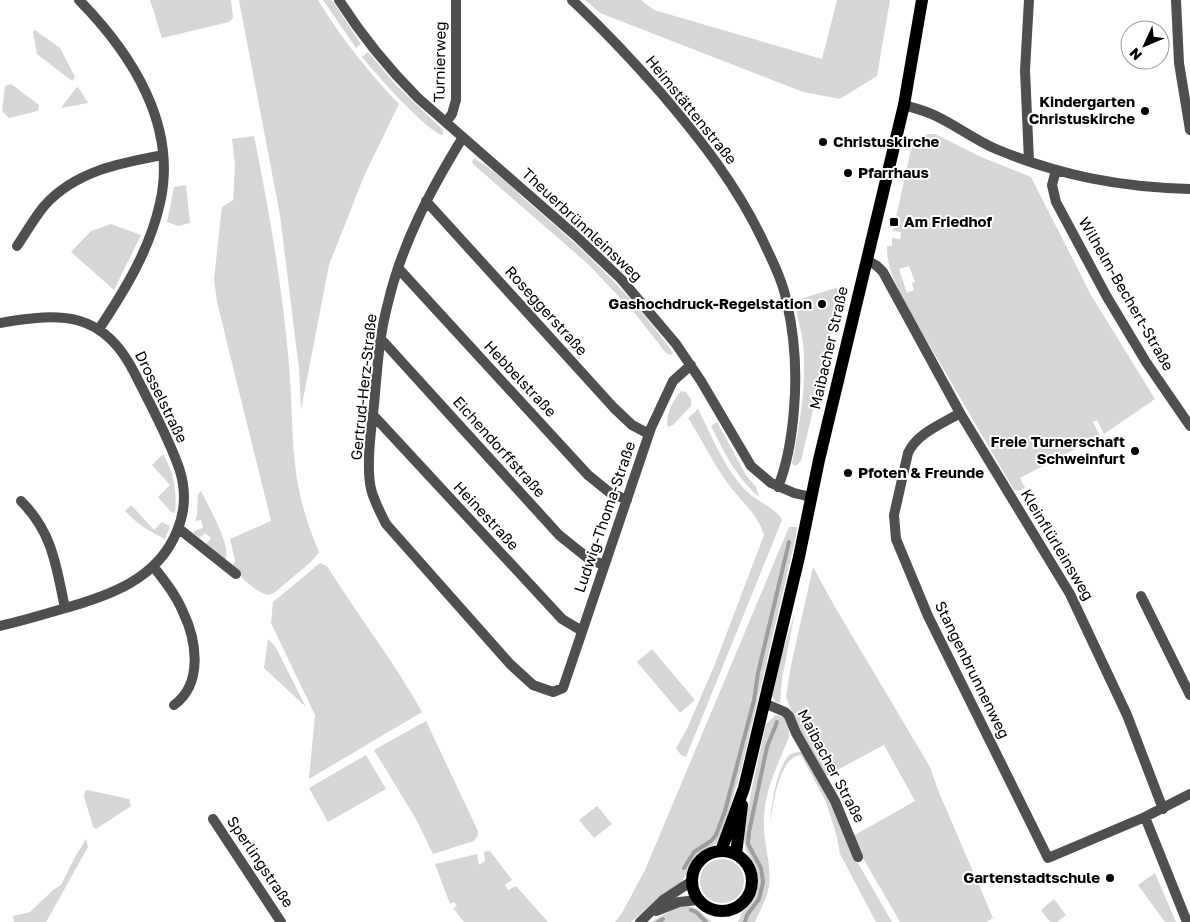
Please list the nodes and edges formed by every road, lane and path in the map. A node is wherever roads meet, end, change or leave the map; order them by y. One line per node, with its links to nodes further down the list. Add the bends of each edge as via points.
1 (79, 0): 12 (street, via 120,49 146,91 155,112)
2 (339, 0): 9 (street, Theuerbrünnleinsweg, via 383,61)
3 (456, 0): 9 (street, Turnierweg, via 456,100)
4 (572, 0): 28 (street, Heimstättenstraße, via 643,73 705,145 752,218 770,256 787,302 796,368 792,434)
5 (922, 0): 8 (main road, Maibacher Straße)
6 (1029, 0): 13 (street, via 1025,70)
7 (1176, 0): 10 (street, via 1179,63)
8 (904, 105): 13 (street, via 937,116 983,143); 18 (main road, Maibacher Straße)
9 (446, 122): 11 (street, Theuerbrünnleinsweg)
10 (1190, 130)
11 (463, 137): 16 (street, Gertrud-Herz-Straße); 23 (street, Theuerbrünnleinsweg, via 608,266 658,321)
12 (163, 155): 17 (street, via 91,172 65,187 45,205); 21 (street, via 163,188 156,221 125,289)
13 (1029, 161): 14 (street)
14 (1056, 170): 15 (street, via 1100,181); 26 (street, Wilhelm-Bechert-Straße, via 1052,185 1056,202 1107,297)
15 (1190, 189)
16 (426, 201): 19 (street, Gertrud-Herz-Straße); 27 (street, Roseggerstraße, via 614,408 632,425)
17 (17, 246)
18 (868, 260): 24 (street, Kleinflürleinsweg, via 883,272); 29 (main road, Maibacher Straße)
19 (398, 268): 22 (street, Gertrud-Herz-Straße); 31 (street, Hebbelstraße, via 588,475 609,492)
20 (0, 323): 21 (street, Drosselstraße, via 32,317 63,317)
21 (99, 329): 32 (street, Drosselstraße, via 129,362 180,472 184,509)
22 (380, 339): 25 (street, Gertrud-Herz-Straße); 33 (street, Eichendorffstraße, via 559,535 589,559)
23 (691, 365): 27 (street, Ludwig-Thoma-Straße, via 673,381); 28 (street, Theuerbrünnleinsweg, via 750,466)
24 (960, 413): 46 (street, Kleinflürleinsweg, via 1082,616 1127,714); 47 (street, Stangenbrunnenweg, via 911,446 894,515 896,540 928,616 1048,858)
25 (373, 415): 39 (street, Heinestraße, via 562,619); 40 (street, Gertrud-Herz-Straße, via 371,487 386,524 533,685 552,692)
26 (1190, 426)
27 (649, 434): 31 (street, Ludwig-Thoma-Straße)
28 (778, 487): 29 (street, Theuerbrünnleinsweg)
29 (811, 497): 42 (main road, Maibacher Straße)
30 (21, 500): 37 (street, via 36,516 46,534)
31 (627, 500): 33 (street, Ludwig-Thoma-Straße)
32 (178, 528): 34 (street, Drosselstraße, via 170,545); 35 (street)
33 (604, 565): 39 (street, Ludwig-Thoma-Straße)
34 (153, 566): 37 (street, Drosselstraße, via 122,589); 43 (street, via 183,611 193,643 194,666 190,686 183,699)
35 (236, 574)
36 (1141, 596): 41 (street)
37 (66, 608): 38 (street, Drosselstraße)
38 (0, 626)
39 (582, 631): 40 (street, Ludwig-Thoma-Straße)
40 (562, 688)
41 (1190, 695)
42 (764, 703): 44 (main road, Maibacher Straße); 51 (street, Maibacher Straße, via 789,716 835,801)
43 (174, 705)
44 (744, 788): 49 (main road, Maibacher Straße); 50 (main road, Maibacher Straße)
45 (1190, 794): 46 (street)
46 (1162, 809): 47 (street)
47 (1145, 818): 59 (street)
48 (213, 819): 57 (street, Sperlingstraße)
49 (721, 851): 50 (main road); 52 (main road, via 712,852 697,864)
50 (736, 854): 55 (main road, via 750,868 752,888)
51 (858, 856)
52 (692, 881): 53 (main road); 54 (street)
53 (698, 900): 54 (street, via 678,902); 56 (main road)
54 (648, 914): 58 (street)
55 (734, 916): 56 (main road)
56 (718, 917)
57 (281, 922)
58 (640, 922)
59 (1187, 922)

